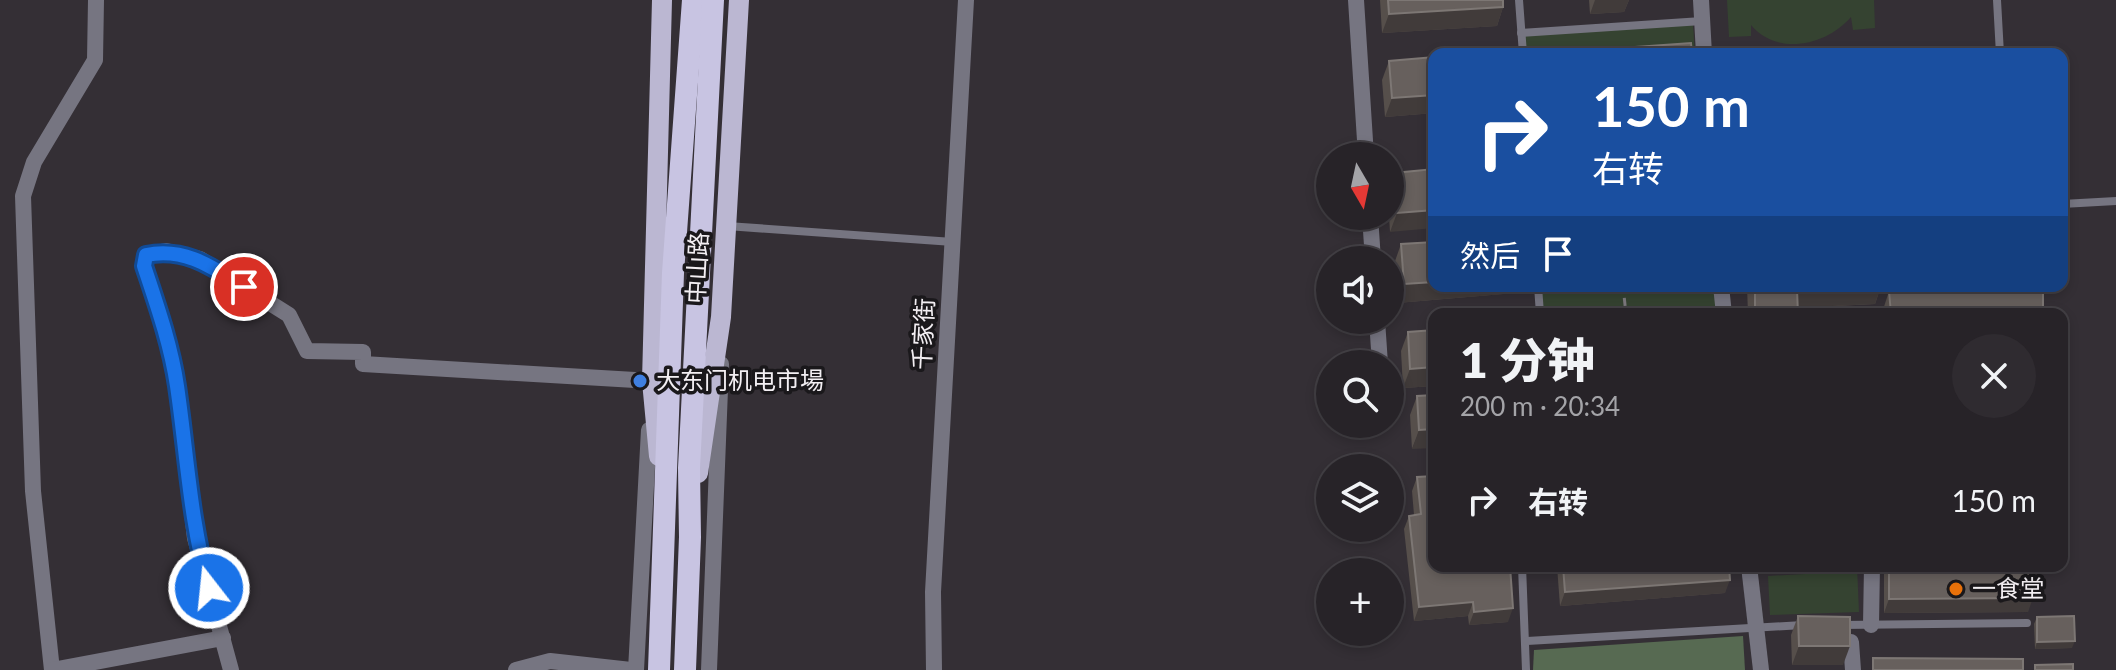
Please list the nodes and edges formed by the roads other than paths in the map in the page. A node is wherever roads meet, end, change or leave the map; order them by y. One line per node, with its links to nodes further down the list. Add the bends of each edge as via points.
1 (96, 0): 36 (street, via 95,60 34,162 23,196 33,491)
2 (662, 0): 22 (main road, 中山路)
3 (693, 0): 23 (highway, 中山路, via 673,273)
4 (713, 0): 24 (highway, 中山路, via 689,453)
5 (739, 0): 19 (main road, 中山路)
6 (966, 0): 20 (street, 千家街)
7 (1356, 0): 16 (street)
8 (1519, 0): 12 (lane)
9 (1701, 0): 11 (street)
10 (1997, 0): 15 (lane)
11 (1702, 21): 12 (lane); 14 (street)
12 (1521, 33): 13 (lane)
13 (1522, 48)
14 (1704, 48)
15 (2000, 48)
16 (1365, 142)
17 (2116, 201): 18 (lane)
18 (2068, 204)
19 (726, 226): 20 (lane); 21 (main road, 中山路)
20 (953, 242): 43 (street, 千家街, via 933,592)
21 (721, 317): 24 (main road, 中山路); 42 (street)
22 (652, 381): 23 (main road, 中山路); 33 (street, via 363,364 363,352 307,351 289,315 200,259 166,251 146,255 144,266 177,383 195,538); 39 (street)
23 (666, 536): 40 (highway, 中山路)
24 (690, 537): 41 (highway, 中山路)
25 (1522, 572): 34 (lane)
26 (1750, 572): 32 (street)
27 (1872, 572): 31 (street)
28 (2027, 623): 31 (lane)
29 (1819, 625): 32 (lane)
30 (1834, 625): 31 (lane)
31 (1871, 625)
32 (1755, 626): 34 (lane); 45 (street)
33 (223, 638): 36 (street); 37 (street)
34 (1527, 641): 44 (lane)
35 (1851, 642): 46 (street)
36 (52, 670)
37 (231, 670)
38 (516, 670): 39 (street, via 550,661)
39 (633, 670)
40 (659, 670)
41 (685, 670)
42 (709, 670)
43 (934, 670)
44 (1526, 670)
45 (1761, 670)
46 (1853, 670)

